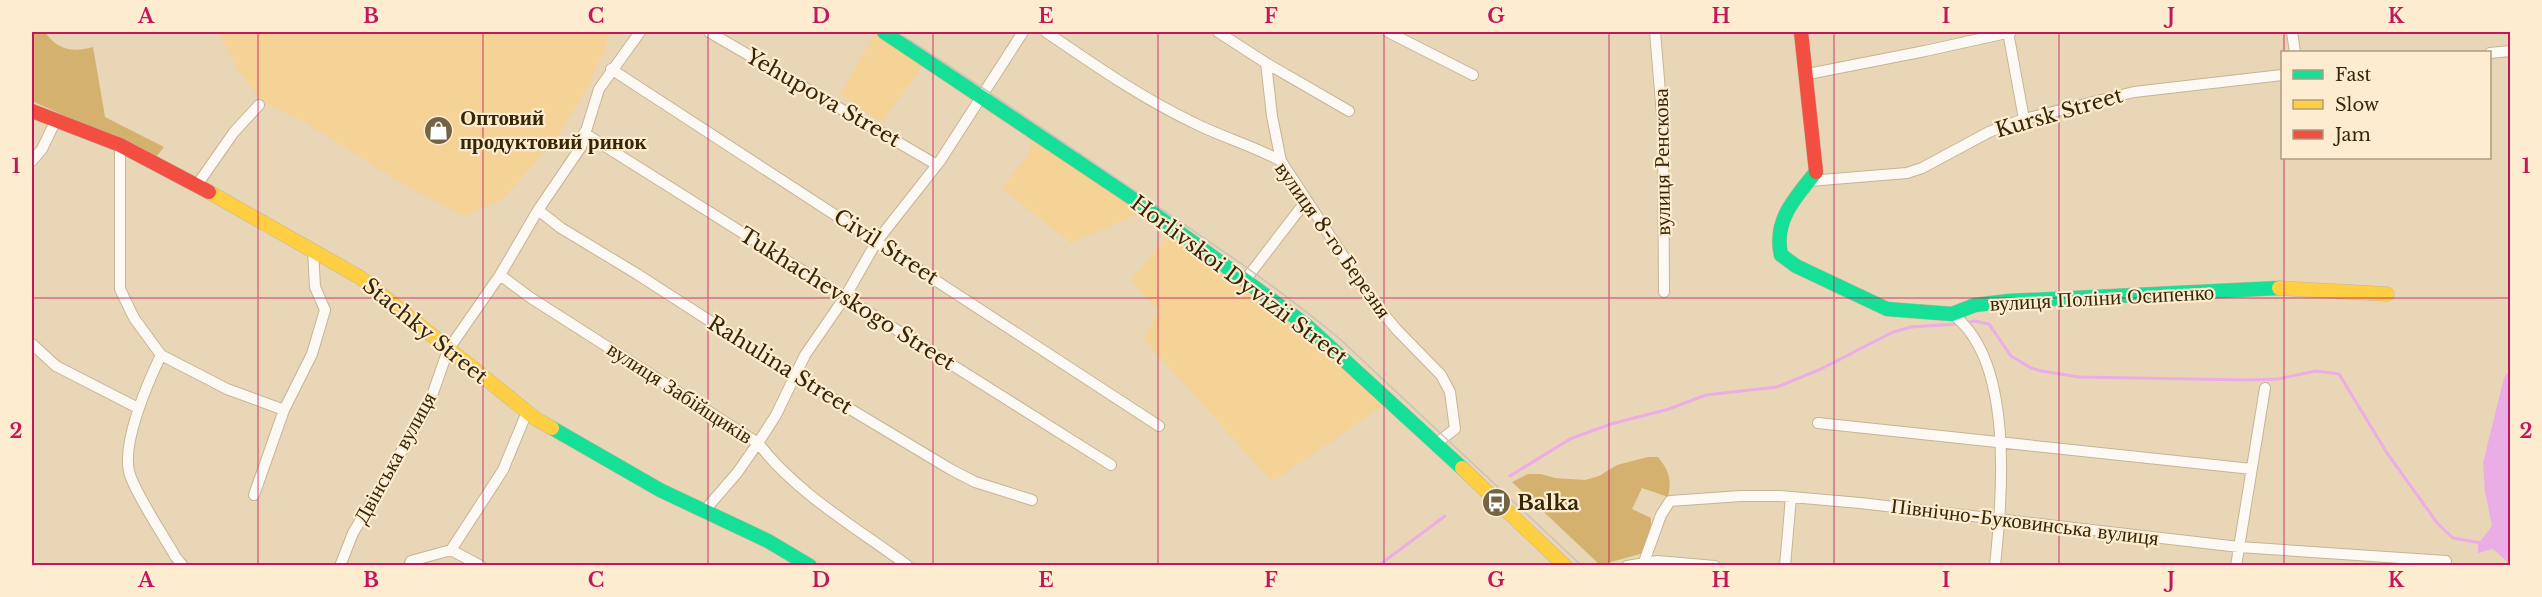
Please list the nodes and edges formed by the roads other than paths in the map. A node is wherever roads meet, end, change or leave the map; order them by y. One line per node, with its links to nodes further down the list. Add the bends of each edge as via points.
1 (640, 32): 16 (street, Двінська вулиця)
2 (709, 32): 30 (street, Yehupova Street)
3 (884, 32): 20 (street, Horlivskoi Dyvizii Street)
4 (1023, 32): 20 (street)
5 (1046, 32): 29 (street, вулиця 8-го Березня, via 1152,102)
6 (1218, 32): 15 (street)
7 (1388, 32): 18 (street)
8 (1655, 32): 39 (street, вулиця Ренскова, via 1663,127)
9 (1801, 32): 17 (street, вулиця Поліни Осипенко)
10 (2009, 32): 17 (street); 24 (street)
11 (2292, 32): 12 (street)
12 (2295, 51)
13 (2511, 51): 14 (street)
14 (2491, 53)
15 (1266, 63): 23 (street); 29 (street)
16 (611, 69): 26 (street, Двінська вулиця, via 599,89); 35 (street, Civil Street)
17 (1808, 74): 31 (street, вулиця Поліни Осипенко, via 1817,171)
18 (1473, 75)
19 (2281, 75): 24 (street, Kursk Street, via 2134,92)
20 (981, 95): 30 (street); 38 (street, Horlivskoi Dyvizii Street)
21 (259, 105): 32 (street, via 234,132)
22 (32, 111): 25 (street, Stachky Street)
23 (1349, 111)
24 (2024, 119): 31 (street, Kursk Street, via 1906,173)
25 (56, 120): 27 (street, Stachky Street); 28 (street)
26 (584, 133): 34 (street, Двінська вулиця, via 581,147); 41 (street, Tukhachevskogo Street)
27 (120, 145): 32 (street, Stachky Street); 45 (street, via 120,289 134,318)
28 (32, 161)
29 (1281, 161): 33 (street, вулиця 8-го Березня)
30 (937, 165): 35 (street)
31 (1809, 181): 42 (street, вулиця Поліни Осипенко, via 1782,220 1778,242 1781,255 1887,309)
32 (197, 185): 36 (street, Stachky Street)
33 (1306, 201): 38 (street); 54 (street, вулиця 8-го Березня, via 1372,300 1447,384 1455,429)
34 (538, 210): 37 (street, Двінська вулиця); 46 (street, Rahulina Street)
35 (877, 242): 41 (street); 52 (street, Civil Street)
36 (313, 250): 44 (street, Stachky Street, via 361,278); 49 (street, via 315,287 325,310 312,354)
37 (500, 275): 44 (street, Двінська вулиця); 53 (street, вулиця Забійщиків)
38 (1246, 279): 54 (street, Horlivskoi Dyvizii Street, via 1339,354)
39 (1664, 292)
40 (2387, 294): 42 (street, вулиця Поліни Осипенко, via 2264,287 1975,305)
41 (845, 297): 46 (street); 56 (street, Tukhachevskogo Street)
42 (1959, 319): 55 (street, via 1982,350 1988,367)
43 (32, 344): 48 (street, via 56,366)
44 (448, 350): 50 (street, Stachky Street); 68 (street, Двінська вулиця, via 428,407 353,533)
45 (161, 355): 48 (street); 49 (street, via 227,388)
46 (795, 376): 53 (street); 60 (street, Rahulina Street, via 950,469 975,482)
47 (2265, 388): 57 (street)
48 (138, 408): 67 (street, via 129,474)
49 (284, 410): 58 (street)
50 (526, 412): 61 (street, Stachky Street, via 660,490); 64 (street, via 503,470)
51 (1818, 423): 55 (street)
52 (1159, 426)
53 (758, 443): 61 (street); 72 (street, вулиця Забійщиків, via 770,459 828,508)
54 (1435, 444): 73 (street, Horlivskoi Dyvizii Street)
55 (2002, 444): 57 (street); 62 (street)
56 (1111, 465)
57 (2252, 469): 63 (street)
58 (254, 495)
59 (1791, 497): 62 (street, Північно-Буковинська вулиця); 66 (street, Північно-Буковинська вулиця, via 1670,501); 76 (street)
60 (1032, 500)
61 (705, 510): 71 (street, Stachky Street)
62 (1999, 520): 63 (street, Північно-Буковинська вулиця); 77 (street)
63 (2239, 547): 65 (street, Північно-Буковинська вулиця); 78 (street)
64 (451, 550): 69 (street, via 411,561); 70 (street)
65 (2446, 561)
66 (1644, 562): 74 (street); 75 (street)
67 (183, 566)
68 (340, 566)
69 (409, 566)
70 (481, 566)
71 (810, 566)
72 (908, 566)
73 (1564, 566)
74 (1627, 566)
75 (1715, 566)
76 (1785, 566)
77 (1995, 566)
78 (2236, 566)

